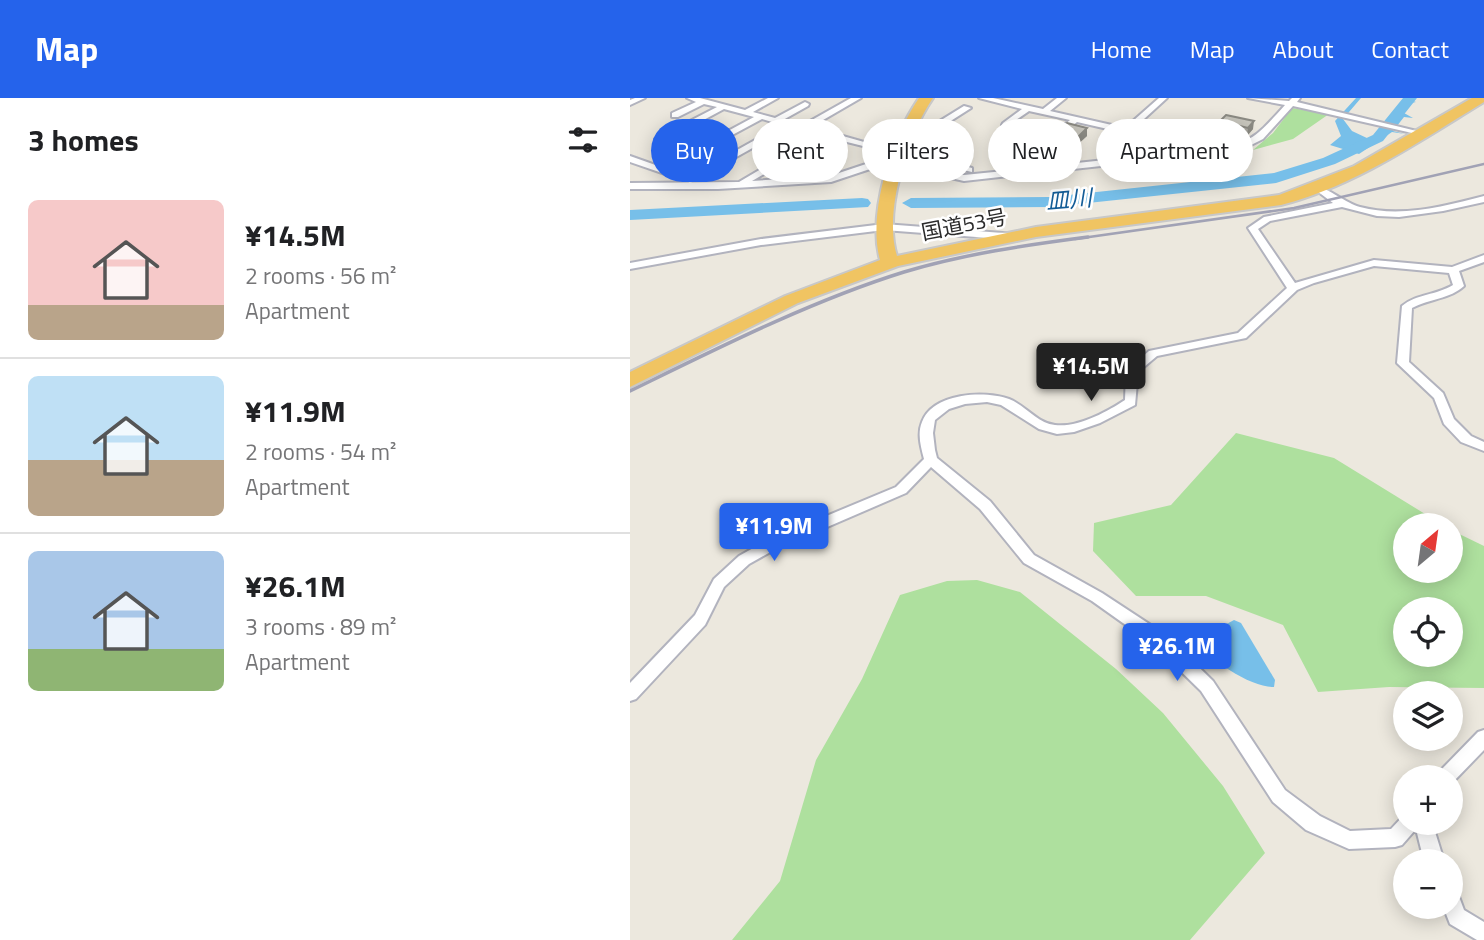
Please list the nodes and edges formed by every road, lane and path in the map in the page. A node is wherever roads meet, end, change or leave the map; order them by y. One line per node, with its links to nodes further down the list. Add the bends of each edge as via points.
1 (640, 98): 14 (street)
2 (691, 98): 12 (street)
3 (774, 98): 21 (street)
4 (857, 98): 27 (street)
5 (926, 98): 28 (highway, 国道53号)
6 (983, 98): 16 (street)
7 (1027, 98): 16 (street)
8 (1062, 98): 20 (street)
9 (1163, 98): 32 (street)
10 (1252, 98): 13 (street)
11 (1481, 98): 34 (highway, 国道53号)
12 (703, 101): 17 (street); 22 (street)
13 (1292, 101): 34 (street); 35 (street)
14 (630, 103)
15 (804, 104): 26 (street)
16 (1016, 106): 19 (street)
17 (723, 107): 21 (street); 24 (street)
18 (967, 108): 29 (street)
19 (1028, 108): 20 (street); 30 (street)
20 (1044, 112): 31 (street)
21 (746, 113): 23 (street)
22 (675, 115)
23 (760, 117): 25 (street); 33 (street)
24 (700, 119)
25 (768, 119)
26 (778, 119)
27 (820, 119)
28 (911, 119)
29 (949, 119)
30 (1014, 119)
31 (1076, 119)
32 (1139, 119)
33 (738, 129)
34 (1421, 133): 44 (highway, 国道53号)
35 (1253, 141)
36 (630, 159): 37 (street)
37 (651, 166)
38 (862, 168): 42 (street, via 831,179)
39 (752, 178): 42 (street)
40 (693, 182): 42 (street); 43 (street)
41 (892, 182): 47 (highway, 国道53号)
42 (740, 185)
43 (630, 186)
44 (1320, 189): 46 (street); 48 (highway, 国道53号, via 1281,200)
45 (1484, 199): 46 (street, via 1401,212 1368,212)
46 (1343, 204): 53 (street, via 1267,219 1253,228)
47 (885, 224): 48 (street); 50 (highway, 国道53号, via 883,251); 51 (street)
48 (1018, 237): 50 (highway, 国道53号)
49 (1484, 258): 52 (street)
50 (890, 263): 54 (highway, 国道53号, via 821,288)
51 (630, 266)
52 (1453, 270): 53 (street, via 1374,263); 55 (street, via 1459,286 1453,292 1406,306 1404,363 1439,396 1448,421 1466,439)
53 (1293, 288): 56 (street, via 1241,336 1153,353 1132,371 1131,402 1068,429 1045,428 1004,402 986,398 941,409 927,428)
54 (630, 380)
55 (1484, 447)
56 (931, 460): 57 (street, via 901,490 744,560 719,583 700,620); 60 (street, via 985,505 1029,559 1160,640 1206,686 1279,796 1313,823 1349,840)
57 (630, 694)
58 (1484, 738): 59 (street)
59 (1458, 765)
60 (1398, 835)
61 (1462, 919): 62 (street)
62 (1484, 933)

